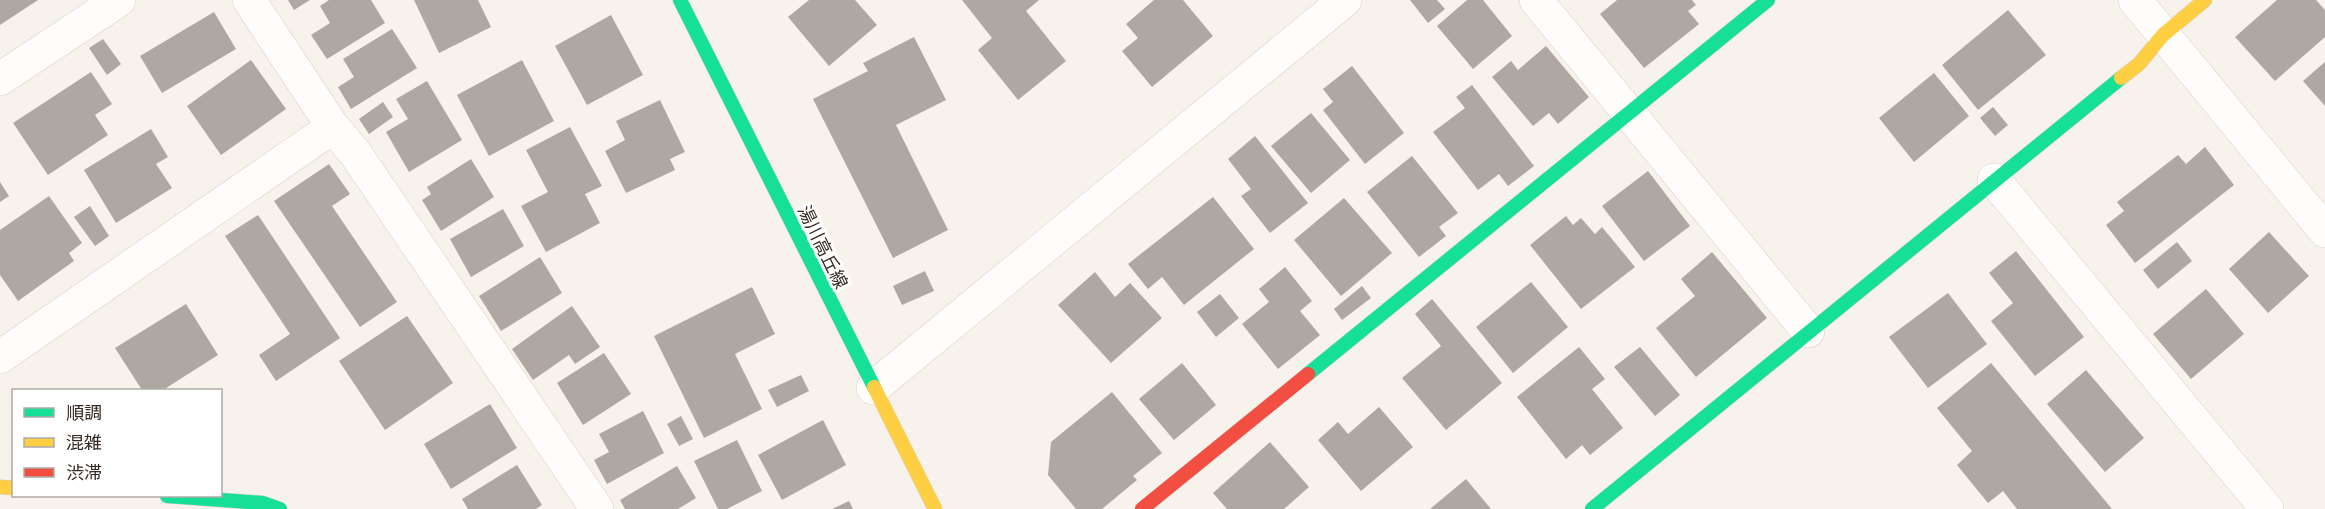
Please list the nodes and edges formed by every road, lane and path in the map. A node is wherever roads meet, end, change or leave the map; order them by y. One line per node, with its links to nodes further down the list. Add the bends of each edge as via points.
1 (119, 0): 10 (street)
2 (249, 0): 12 (street)
3 (680, 0): 17 (street, 湯川高丘線)
4 (1345, 0): 17 (street)
5 (1536, 0): 11 (street)
6 (1768, 0): 11 (street)
7 (2135, 0): 9 (street)
8 (2205, 0): 9 (street)
9 (2163, 35): 13 (street, via 2139,64); 14 (street)
10 (0, 79)
11 (1629, 114): 15 (street); 22 (street)
12 (333, 127): 16 (street); 20 (street, via 355,153)
13 (1994, 180): 15 (street); 24 (street)
14 (2325, 231)
15 (1808, 331): 23 (street)
16 (0, 357)
17 (873, 388): 21 (street, 湯川高丘線)
18 (190, 497): 19 (street, via 263,503)
19 (280, 509)
20 (597, 509)
21 (935, 509)
22 (1142, 509)
23 (1592, 509)
24 (2267, 509)

